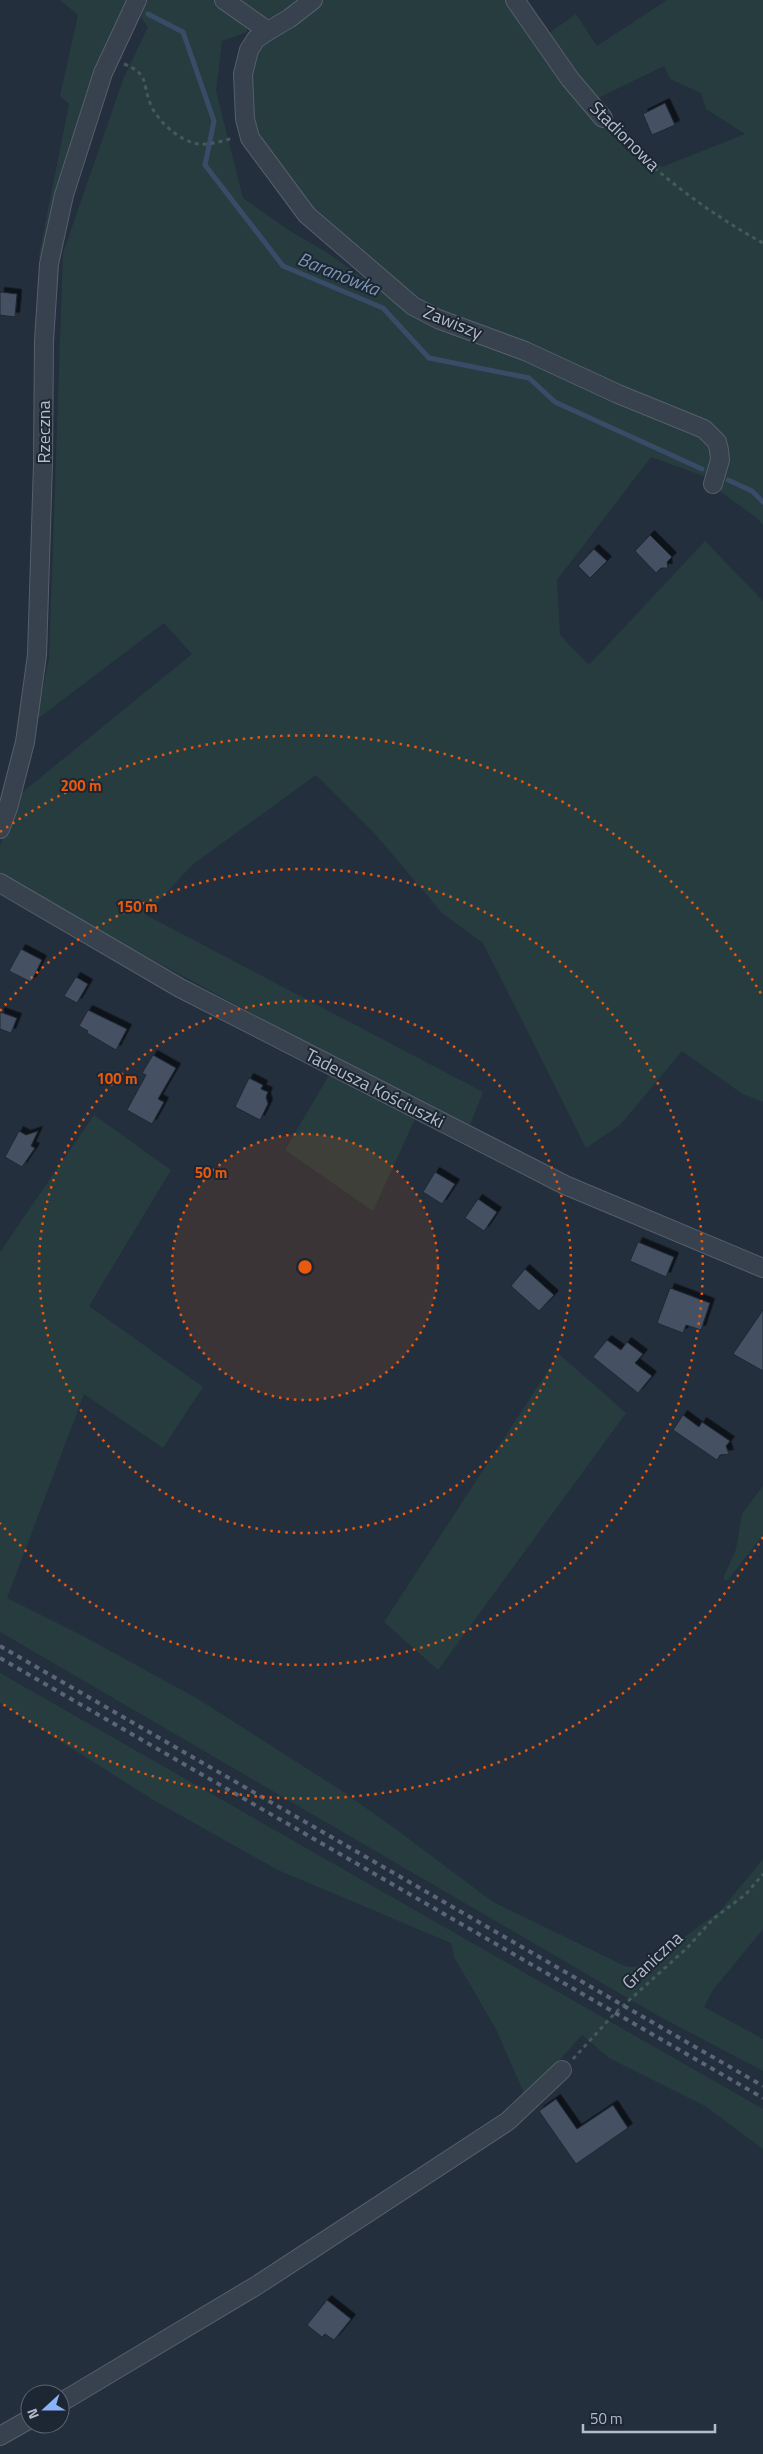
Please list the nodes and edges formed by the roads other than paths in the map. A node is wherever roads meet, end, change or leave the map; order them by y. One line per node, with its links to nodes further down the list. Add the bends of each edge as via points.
1 (137, 0): 8 (street, Rzeczna, via 110,58 64,195 49,264 44,341 37,655 25,742)
2 (224, 0): 5 (street)
3 (313, 0): 5 (street)
4 (515, 0): 6 (street, Stadionowa, via 570,79)
5 (268, 31): 7 (street, Zawiszy, via 256,39 249,50 243,74 244,119 250,138 306,215 413,306 704,429 720,450)
6 (603, 118)
7 (713, 484)
8 (0, 829)
9 (0, 883): 10 (street, Tadeusza Kościuszki, via 180,988 565,1185)
10 (763, 1268)
11 (562, 2070): 12 (street, via 508,2121 259,2284)
12 (70, 2397)
13 (20, 2425): 14 (street)
14 (0, 2436)

